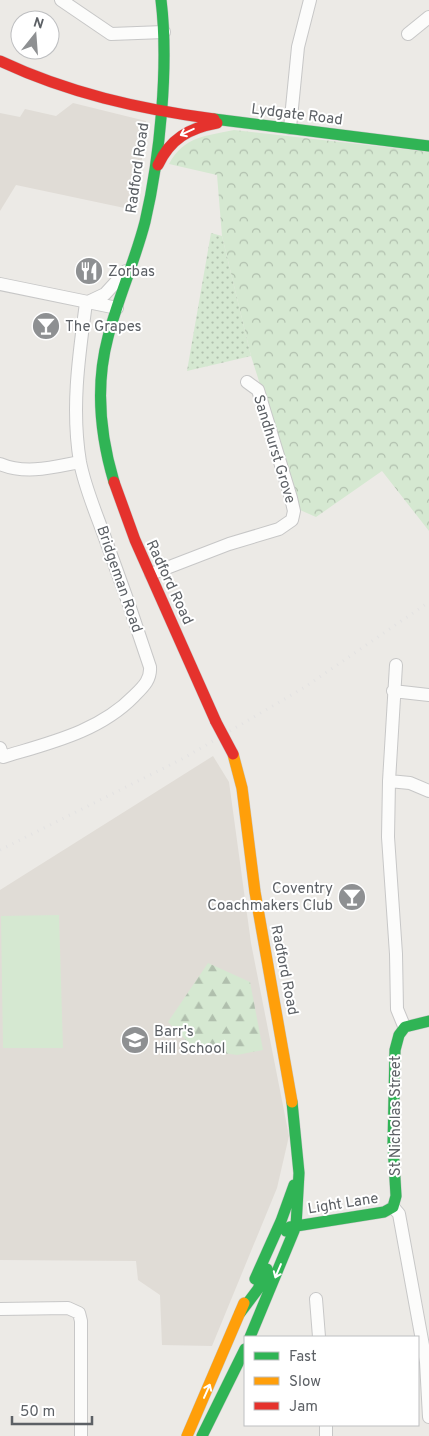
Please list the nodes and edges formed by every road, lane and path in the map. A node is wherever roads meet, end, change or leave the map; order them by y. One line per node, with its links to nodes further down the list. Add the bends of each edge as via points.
1 (61, 0): 5 (street, via 111,34)
2 (161, 0): 5 (main road, Radford Road)
3 (310, 0): 10 (street, via 298,47)
4 (429, 17): 6 (street)
5 (164, 32): 8 (main road, Radford Road)
6 (408, 34)
7 (0, 61): 8 (main road, Lydgate Road, via 77,93)
8 (160, 111): 9 (main road, Lydgate Road); 12 (main road, Radford Road)
9 (234, 121): 10 (main road, Lydgate Road); 12 (main road, one-way to 12, via 208,124 176,138 161,158)
10 (290, 128): 11 (main road, Lydgate Road)
11 (429, 146)
12 (154, 181): 13 (main road, Radford Road)
13 (132, 265): 15 (street, via 104,294); 16 (main road, Radford Road)
14 (0, 284): 15 (street)
15 (86, 302): 16 (street); 18 (street, Bridgeman Road, via 76,381)
16 (118, 308): 20 (main road, Radford Road, via 100,375 102,428 120,502 136,546)
17 (247, 382): 20 (street, Sandhurst Grove, via 258,390 291,498 292,520 279,529)
18 (80, 462): 19 (street, via 35,469 10,468); 24 (street, Bridgeman Road, via 150,673 144,686 106,720 3,756)
19 (0, 464)
20 (151, 574): 29 (main road, Radford Road, bridge, via 241,777 254,890 300,1152)
21 (396, 665): 22 (street)
22 (393, 691): 23 (street); 25 (street)
23 (429, 695)
24 (0, 748)
25 (389, 781): 26 (street, via 410,783); 28 (street, via 388,837 397,1009)
26 (429, 791)
27 (429, 1020): 28 (main road)
28 (404, 1026): 30 (main road, St Nicholas Street, via 398,1036 393,1078 396,1196)
29 (298, 1170): 31 (main road, Radford Road); 34 (main road, Radford Road, via 281,1221)
30 (393, 1207): 31 (main road, Light Lane, via 384,1212); 38 (street, St Nicholas Street, via 399,1214 424,1348)
31 (296, 1226): 34 (main road, Radford Road, via 290,1227 283,1235 258,1289); 35 (main road, Radford Road, one-way to 35)
32 (316, 1299): 36 (street)
33 (0, 1309): 39 (street, via 68,1308 78,1313 81,1321)
34 (240, 1313): 40 (main road, Radford Road, one-way to 34)
35 (250, 1336)
36 (319, 1336)
37 (244, 1351): 41 (main road)
38 (429, 1417)
39 (81, 1436)
40 (187, 1436)
41 (202, 1436)

